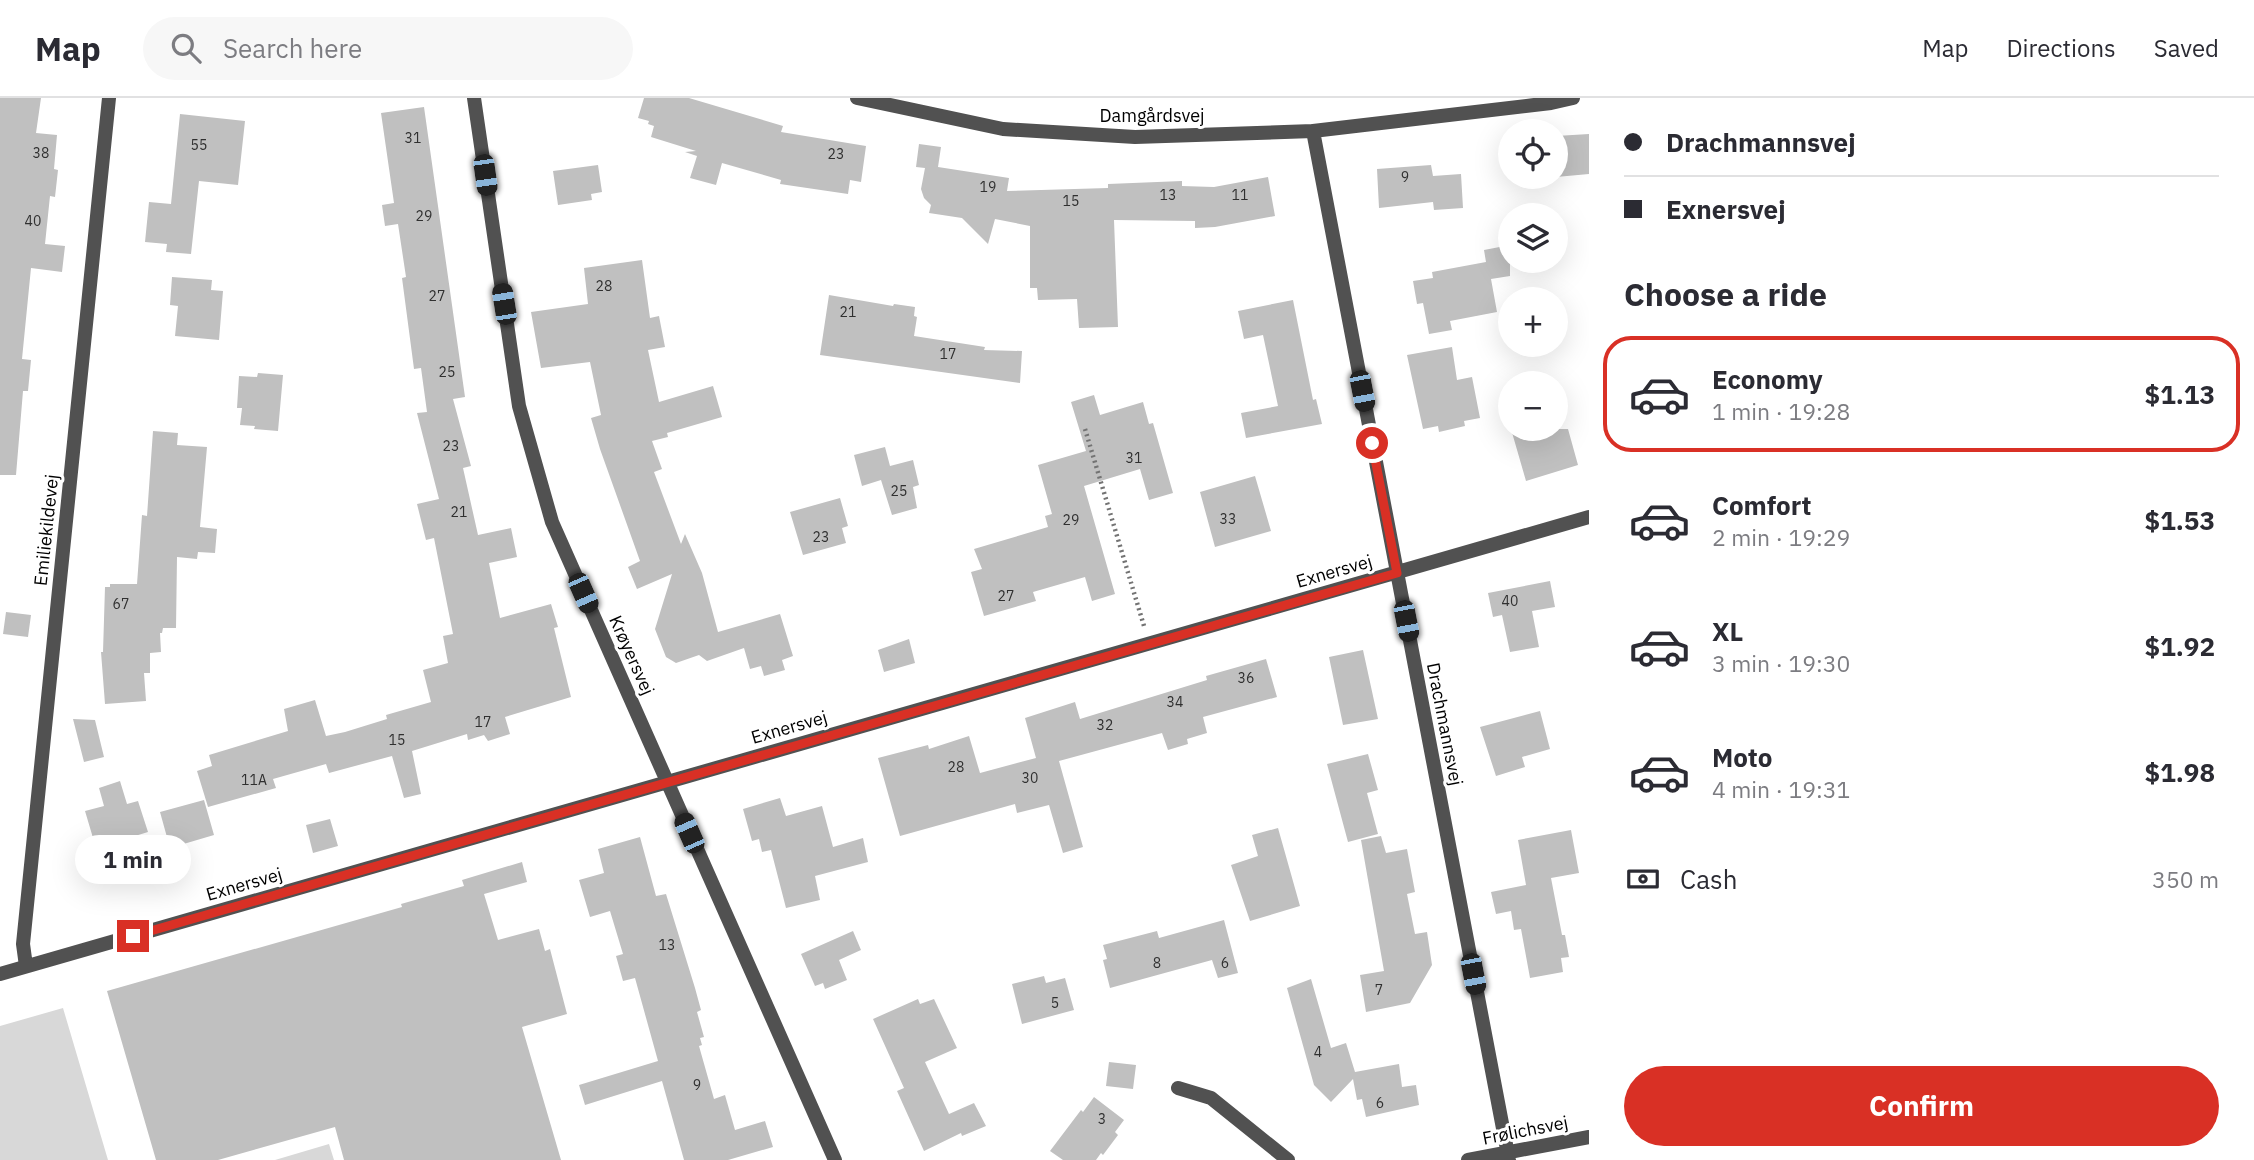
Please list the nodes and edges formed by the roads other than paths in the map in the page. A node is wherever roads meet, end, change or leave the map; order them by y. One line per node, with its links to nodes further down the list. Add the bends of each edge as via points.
1 (109, 98): 10 (street, Emiliekildevej, via 23,944)
2 (474, 98): 9 (street, Krøyersvej, via 519,406 552,522)
3 (857, 98): 6 (street, Damgårdsvej, via 1003,129 1135,136)
4 (1573, 98): 5 (street, Damgårdsvej)
5 (1551, 100): 6 (street, Damgårdsvej)
6 (1313, 131): 8 (street, Drachmannsvej)
7 (1589, 517): 8 (street, Exnersvej)
8 (1397, 573): 9 (street, Exnersvej); 14 (street, Drachmannsvej)
9 (666, 783): 10 (street, Exnersvej); 15 (street, Krøyersvej)
10 (26, 966): 11 (street, Exnersvej)
11 (0, 974)
12 (1178, 1088): 16 (street, via 1211,1098)
13 (1589, 1138): 14 (street, Frølichsvej)
14 (1508, 1156): 17 (street, Frølichsvej)
15 (835, 1160)
16 (1288, 1160)
17 (1468, 1160)

